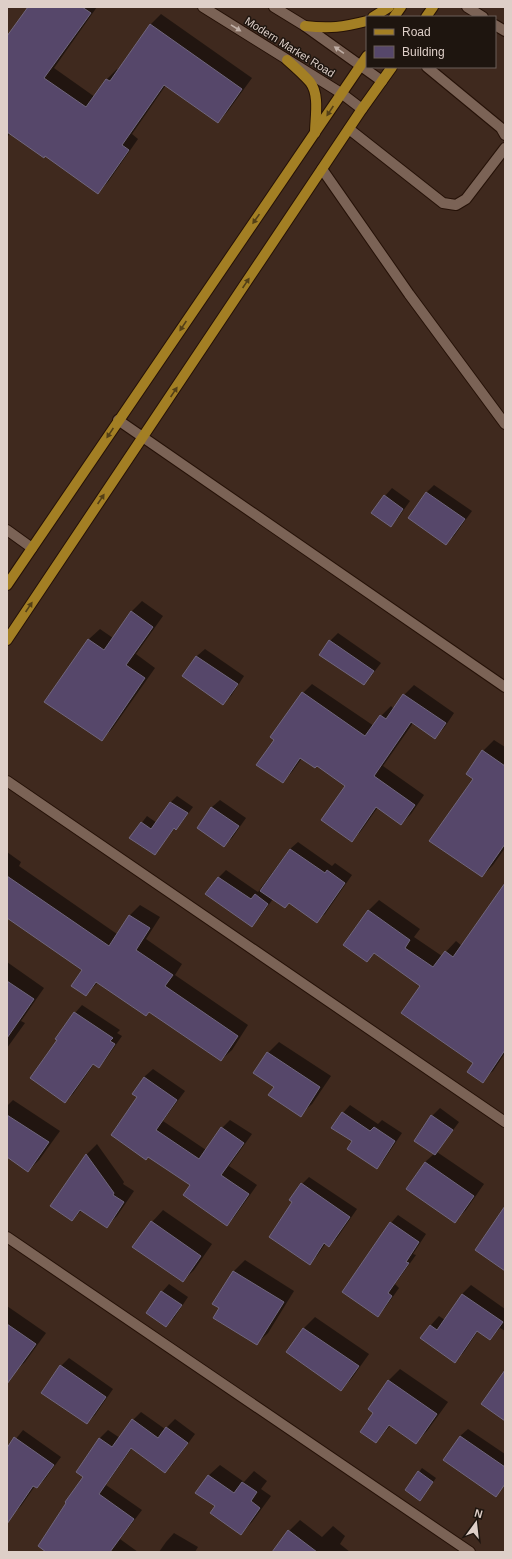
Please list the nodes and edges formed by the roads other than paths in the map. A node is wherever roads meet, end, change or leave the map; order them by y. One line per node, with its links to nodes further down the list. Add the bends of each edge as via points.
1 (203, 7): 16 (street, Modern Market Road, one-way to 16)
2 (274, 7): 12 (street)
3 (389, 7): 7 (main road)
4 (401, 7): 8 (main road)
5 (433, 7): 9 (main road)
6 (467, 7): 10 (street)
7 (375, 16)
8 (395, 16)
9 (427, 16)
10 (481, 16)
11 (366, 21): 12 (main road, via 344,27)
12 (305, 26): 17 (street, one-way to 12)
13 (496, 26): 14 (street)
14 (505, 31)
15 (366, 57): 17 (main road)
16 (288, 60): 21 (street, Modern Market Road); 24 (main road, via 311,83 314,90)
17 (361, 64): 20 (street); 21 (main road)
18 (391, 68): 20 (main road)
19 (428, 68): 25 (street, via 501,128)
20 (382, 81): 22 (main road)
21 (341, 93): 22 (street, Modern Market Road); 24 (main road, one-way to 24)
22 (362, 109): 23 (main road)
23 (349, 129): 26 (street, via 443,203 456,205 466,199); 27 (main road)
24 (315, 134): 28 (main road, one-way to 28)
25 (505, 135)
26 (505, 148)
27 (322, 169): 29 (street, via 409,294); 30 (main road, one-way to 27)
28 (118, 420): 30 (street); 32 (main road, one-way to 32)
29 (505, 424)
30 (143, 438): 34 (main road, one-way to 30); 35 (street)
31 (7, 530): 32 (street)
32 (32, 548): 33 (main road)
33 (7, 585)
34 (7, 640)
35 (505, 687)
36 (7, 781): 37 (street)
37 (505, 1122)
38 (7, 1237): 39 (street)
39 (470, 1552)

